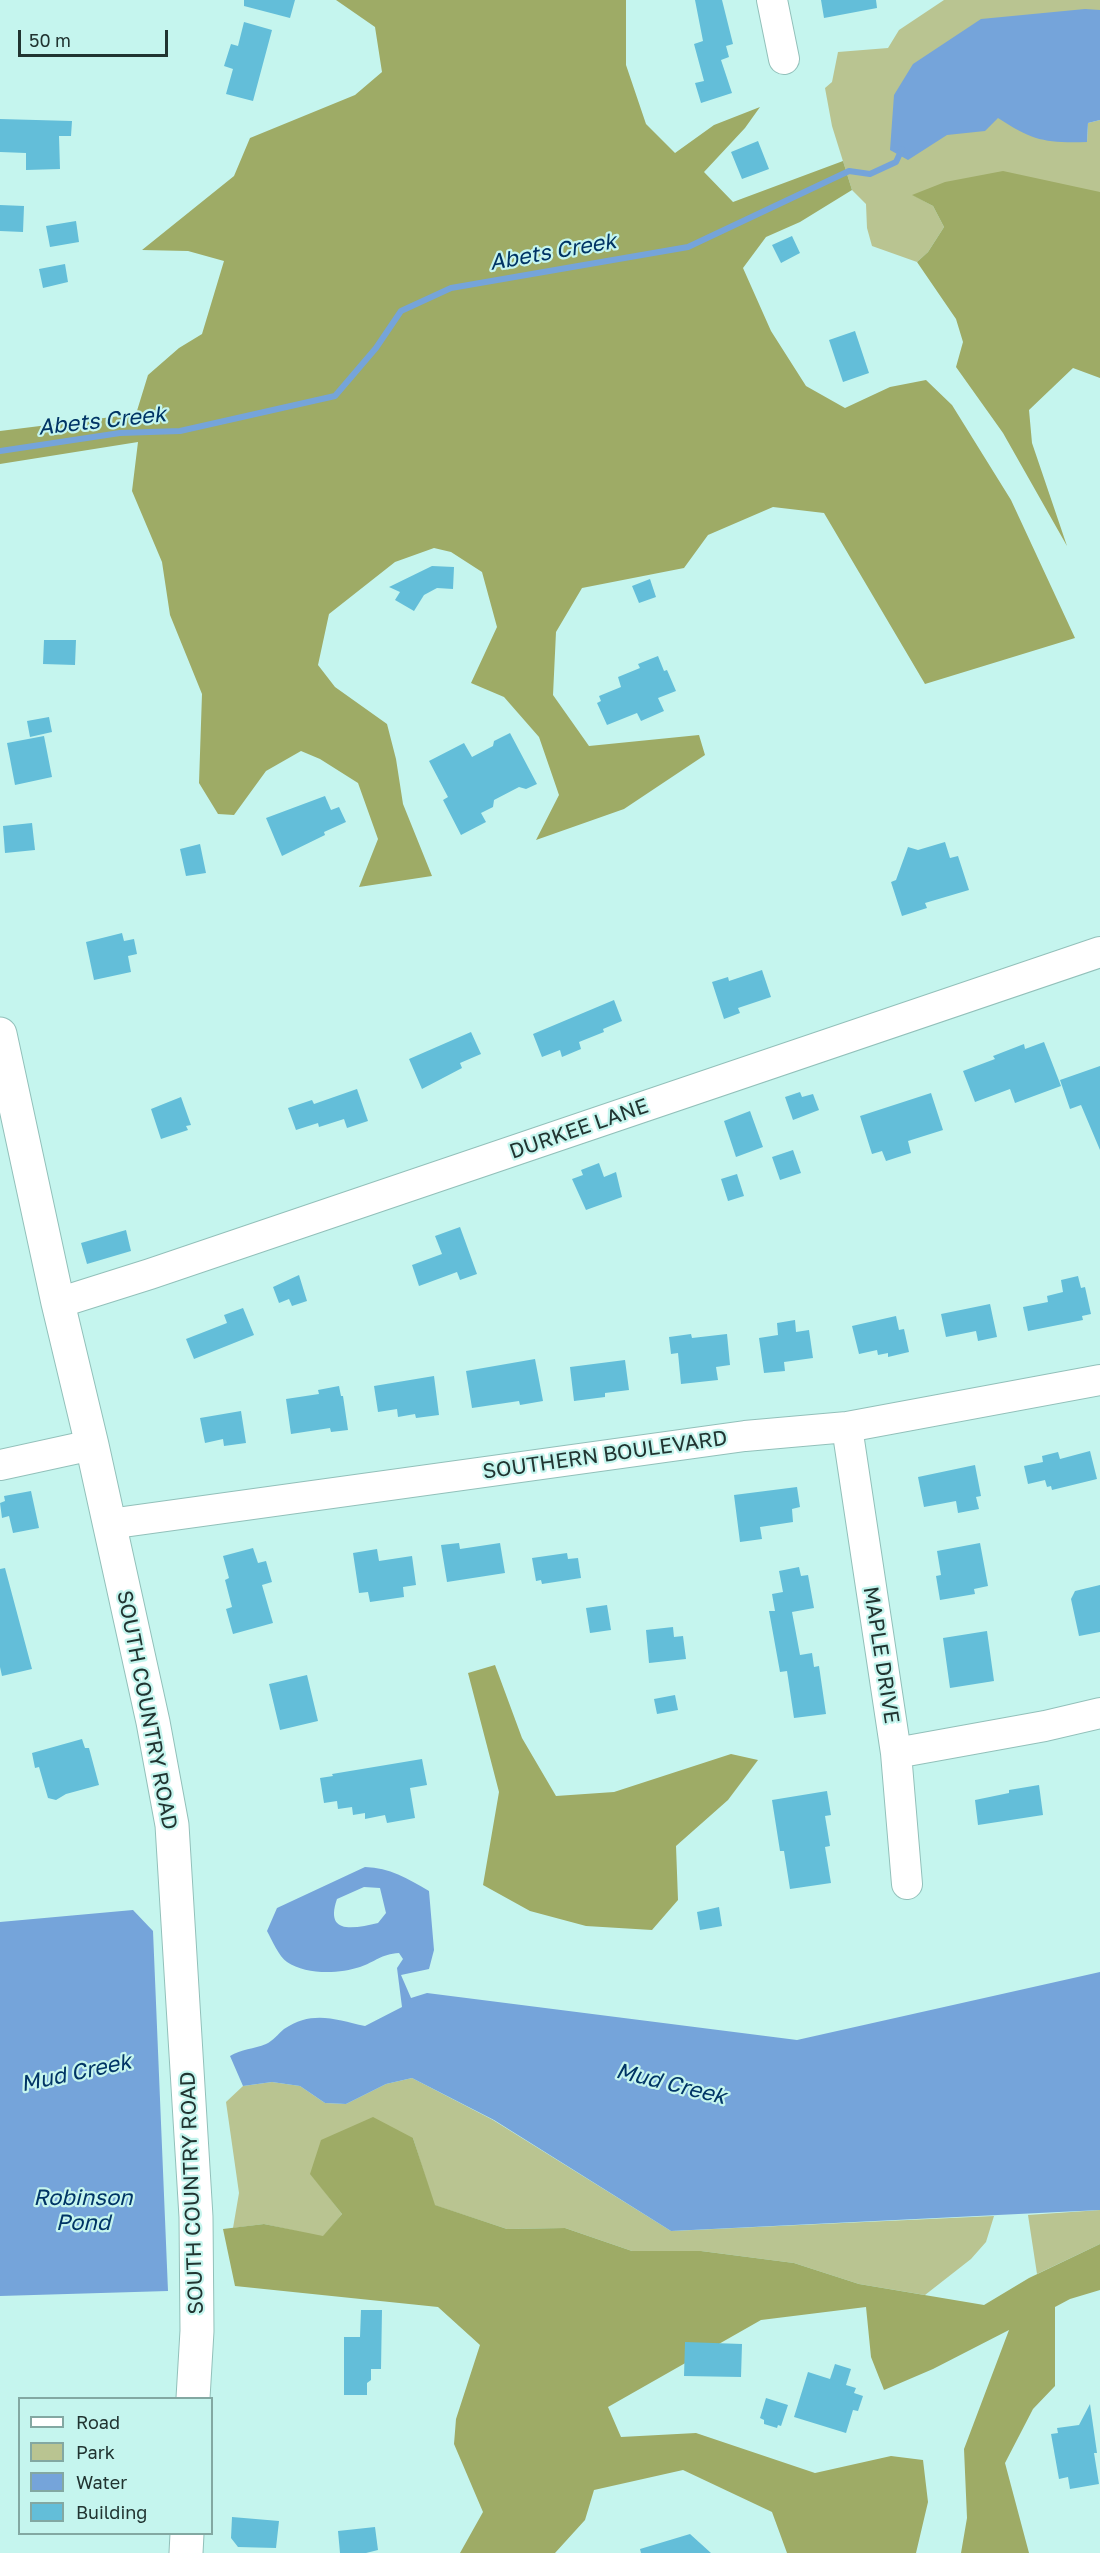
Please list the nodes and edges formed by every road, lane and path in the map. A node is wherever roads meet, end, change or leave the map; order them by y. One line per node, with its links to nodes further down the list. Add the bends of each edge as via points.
1 (772, 0): 2 (street)
2 (784, 59)
3 (1100, 952): 5 (street, DURKEE LANE)
4 (0, 1034): 5 (main road, SOUTH COUNTRY ROAD)
5 (58, 1303): 8 (main road, SOUTH COUNTRY ROAD)
6 (1100, 1380): 7 (street, SOUTHERN BOULEVARD)
7 (847, 1427): 10 (street, SOUTHERN BOULEVARD, via 734,1437); 12 (street, MAPLE DRIVE)
8 (92, 1444): 9 (street); 10 (main road, SOUTH COUNTRY ROAD)
9 (0, 1465)
10 (109, 1524): 14 (main road, SOUTH COUNTRY ROAD, via 172,1824 196,2217)
11 (1100, 1713): 12 (street)
12 (896, 1753): 13 (street, MAPLE DRIVE)
13 (907, 1884)
14 (193, 2397)
15 (187, 2535): 16 (main road)
16 (186, 2553)

